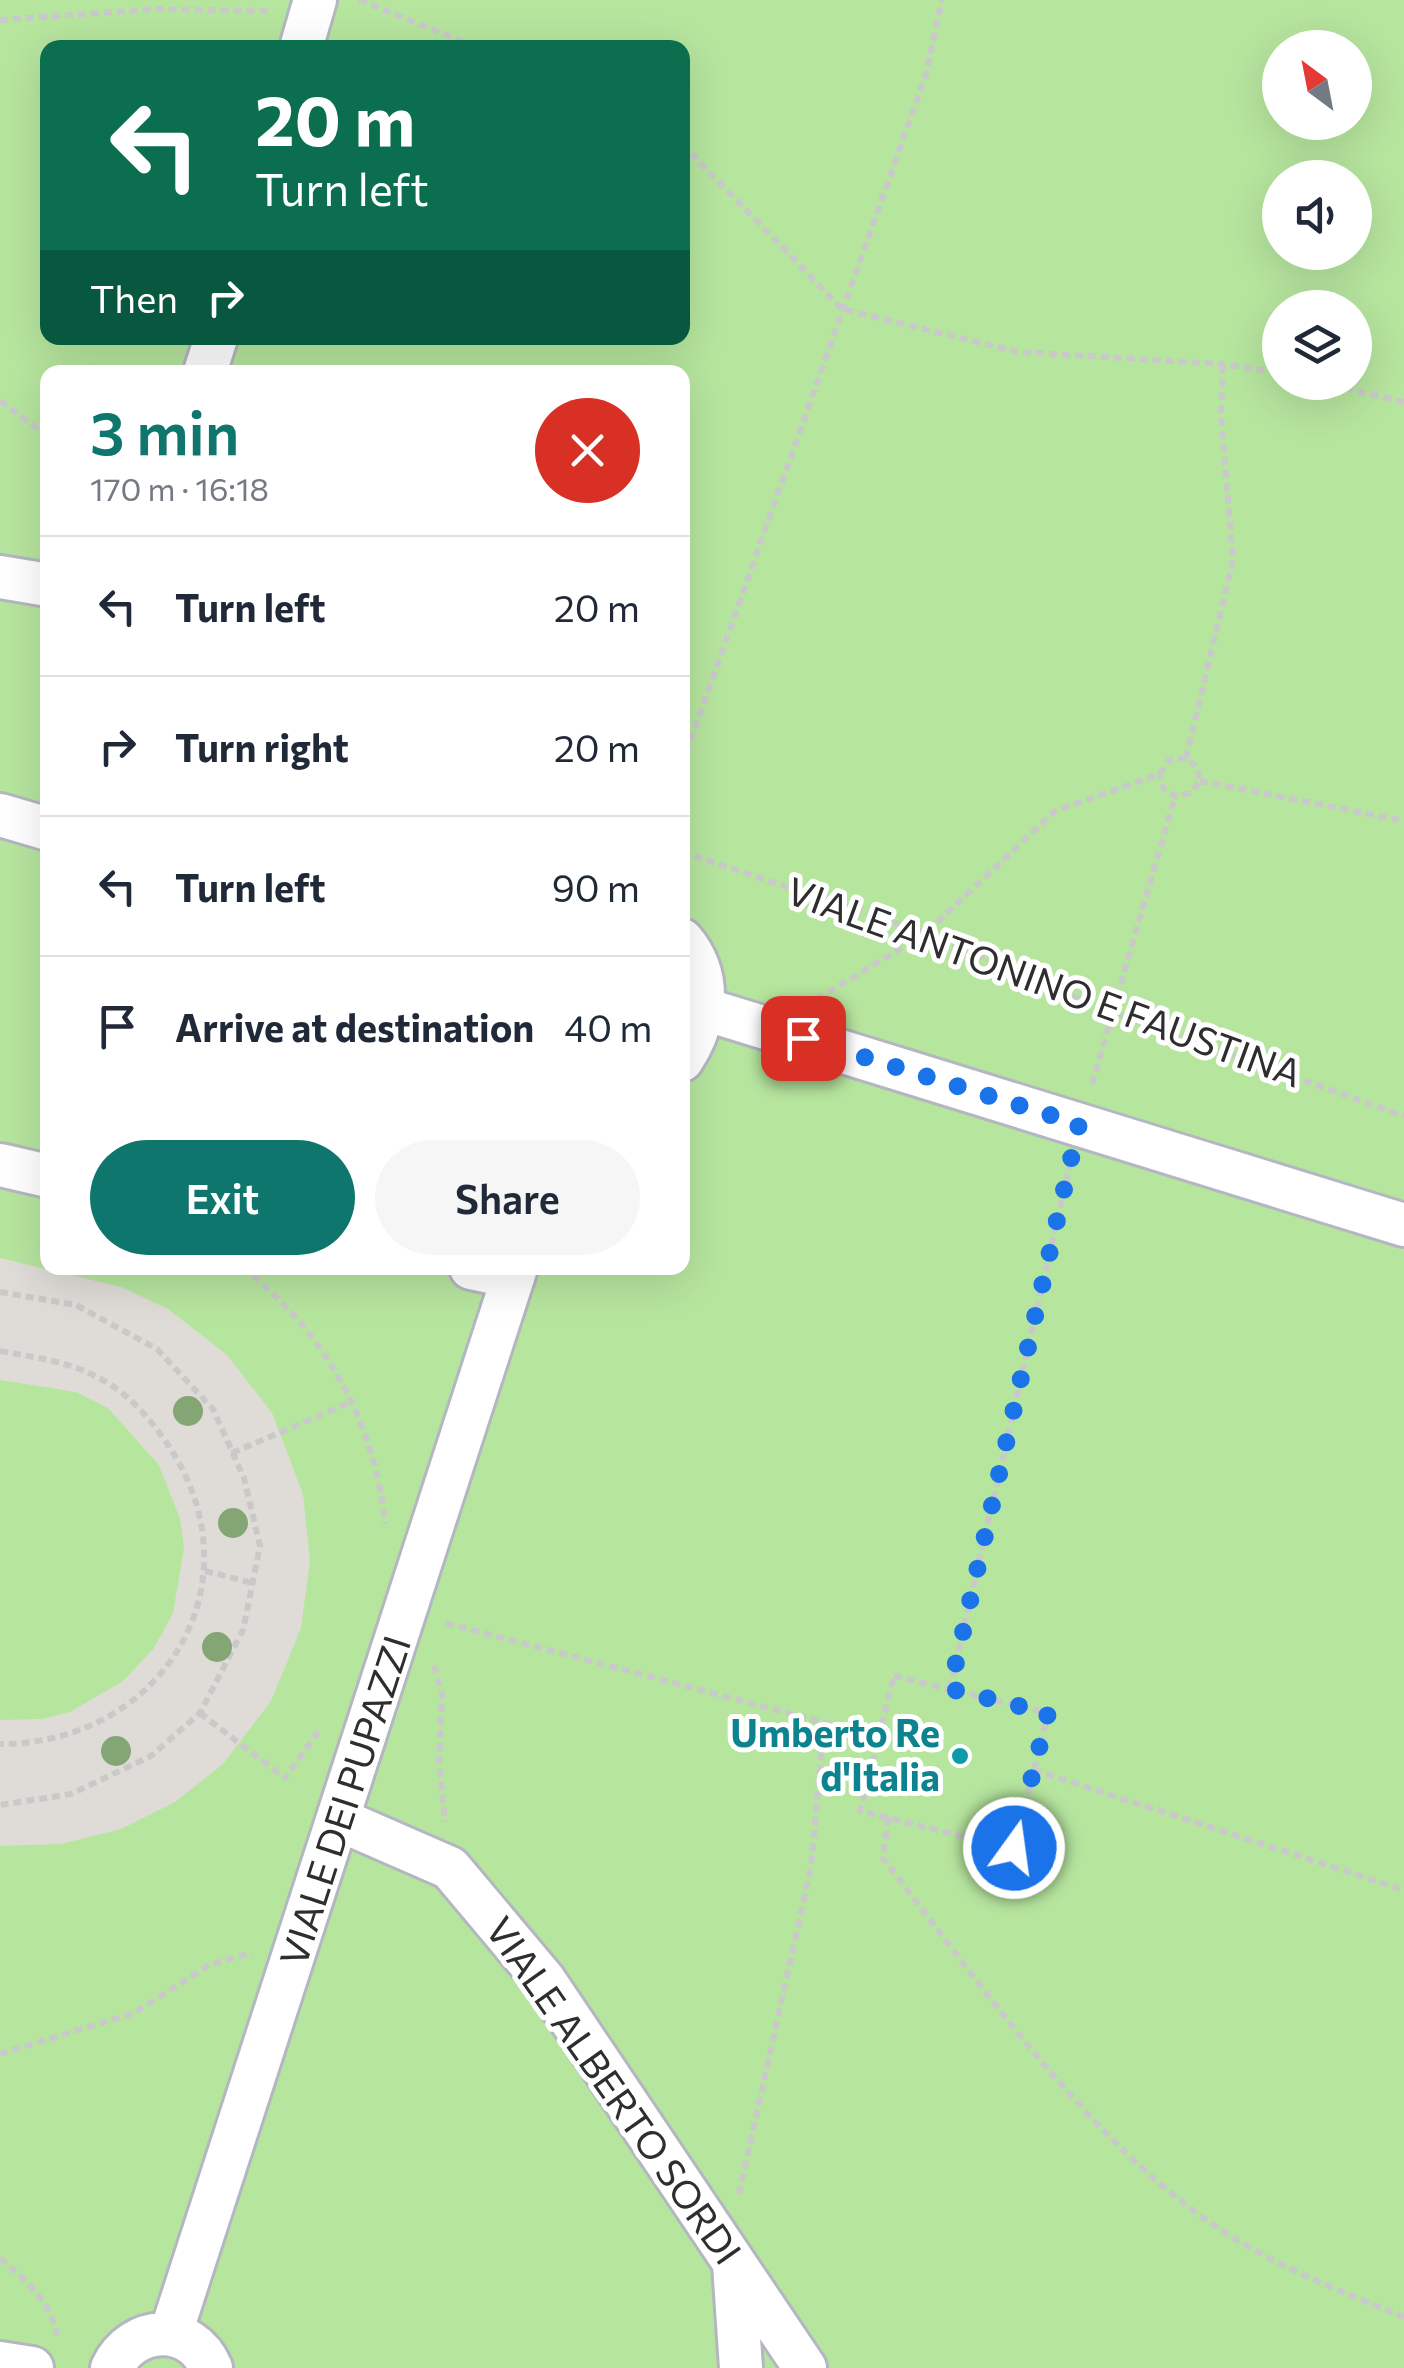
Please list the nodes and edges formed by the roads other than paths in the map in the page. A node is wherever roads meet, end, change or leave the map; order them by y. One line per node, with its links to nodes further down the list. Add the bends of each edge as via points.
1 (0, 577): 2 (street)
2 (40, 583)
3 (0, 815): 4 (street)
4 (40, 827)
5 (690, 954): 6 (street)
6 (704, 1009): 7 (street); 10 (street)
7 (690, 1048)
8 (0, 1166): 9 (street)
9 (40, 1174)
10 (1404, 1225)
11 (513, 1275): 12 (street, VIALE DEI PUPAZZI, via 414,1614)
12 (340, 1820): 13 (street, VIALE ALBERTO SORDI, via 450,1868 544,1980); 14 (street, VIALE DEI PUPAZZI)
13 (734, 2262): 19 (street); 20 (street, VIALE ALBERTO SORDI)
14 (171, 2334): 17 (street, via 142,2336); 18 (street, via 200,2349)
15 (46, 2360): 16 (street)
16 (0, 2363)
17 (112, 2368)
18 (211, 2368)
19 (742, 2368)
20 (805, 2368)

